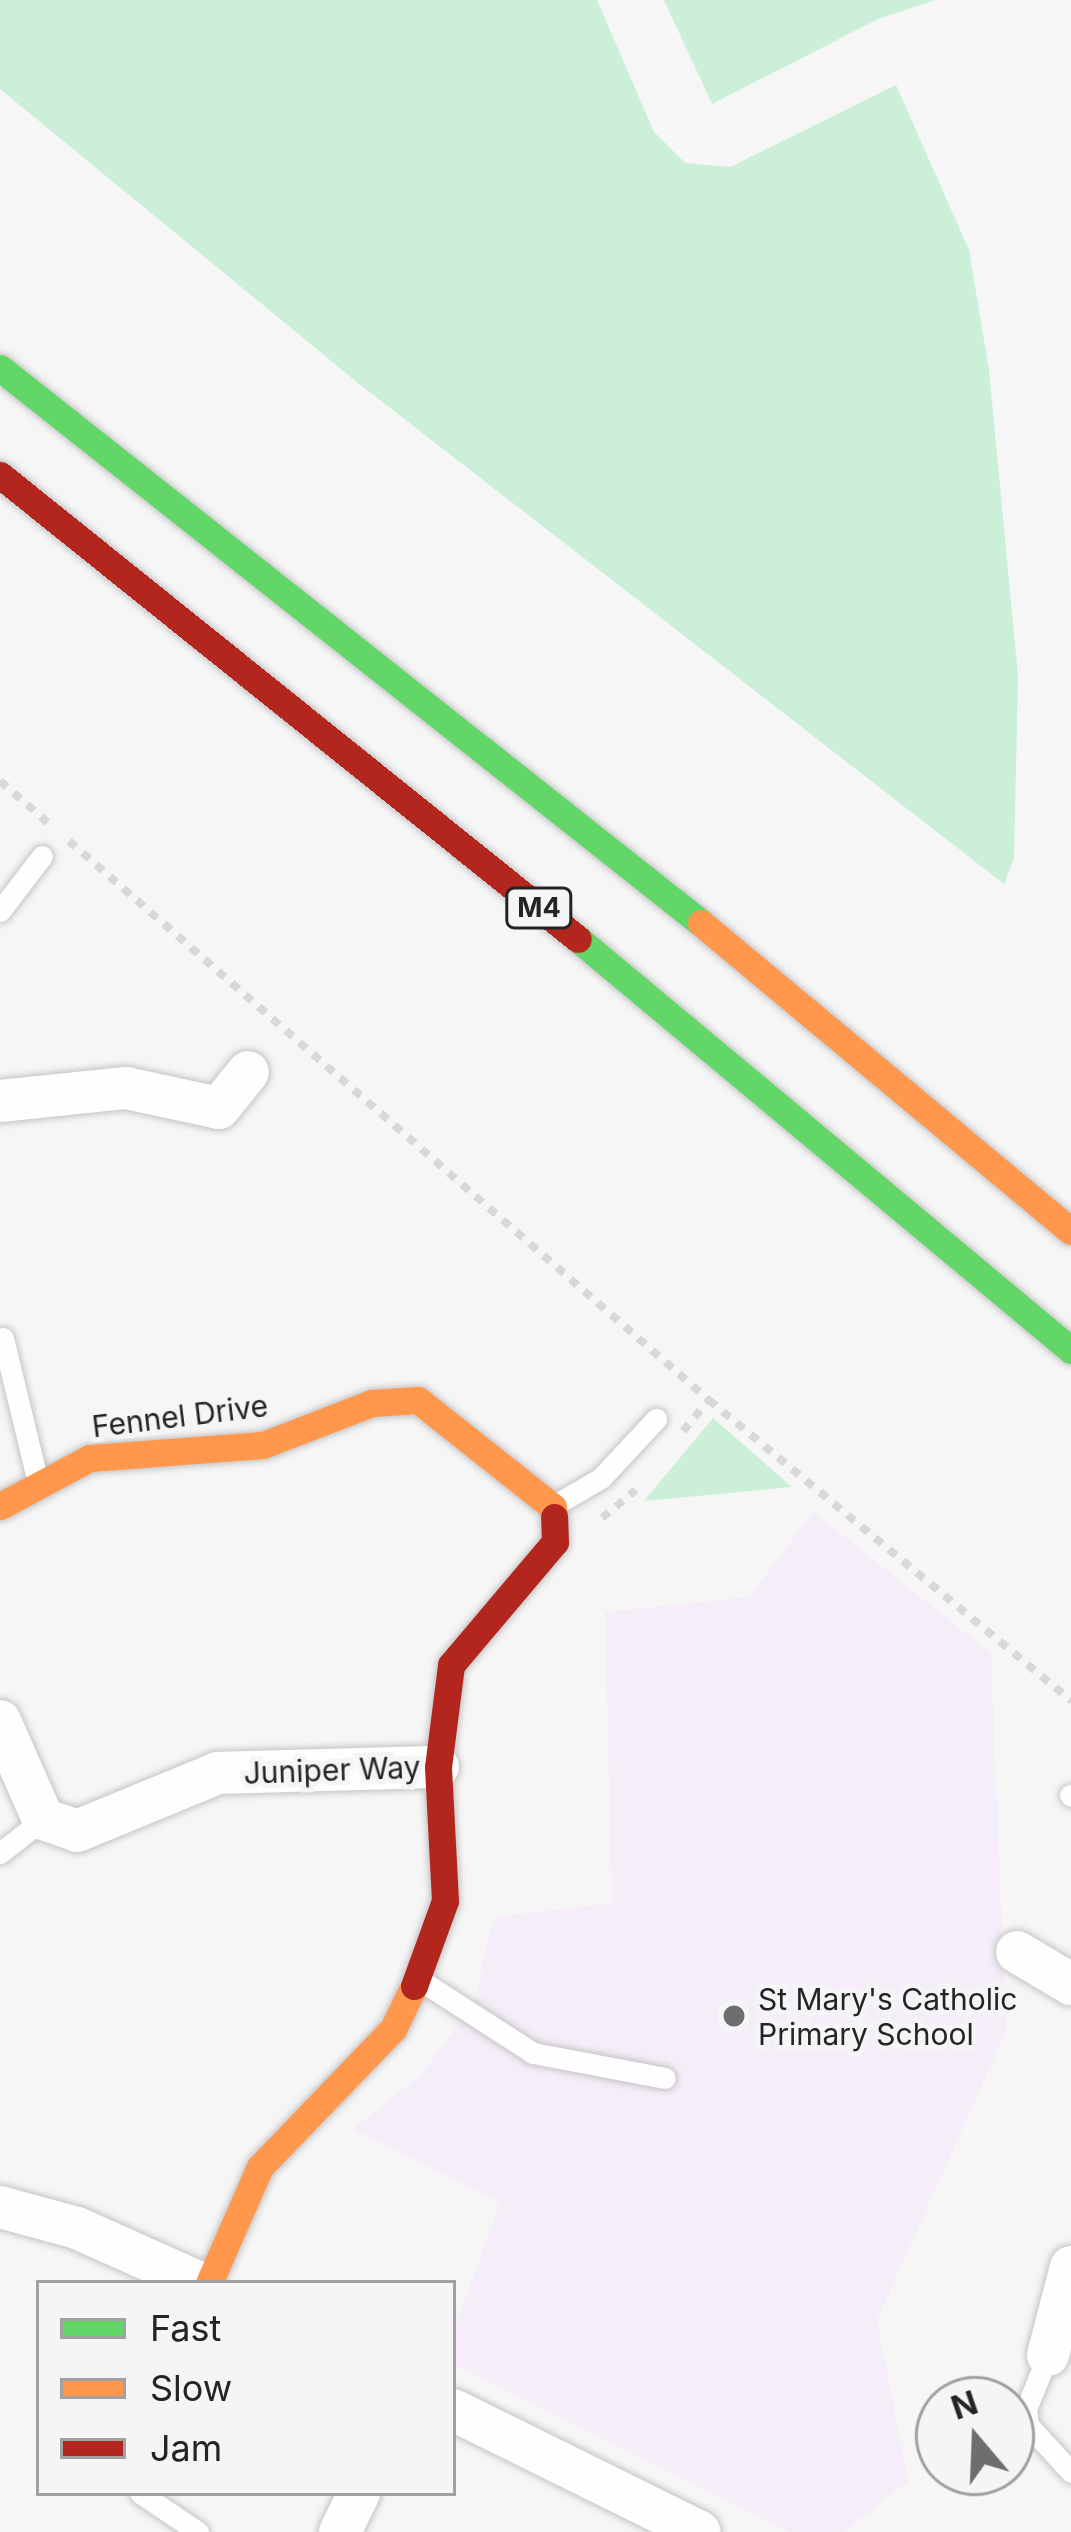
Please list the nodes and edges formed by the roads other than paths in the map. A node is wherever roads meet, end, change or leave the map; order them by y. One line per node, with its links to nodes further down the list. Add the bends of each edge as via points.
1 (0, 368): 7 (main road, via 735,950)
2 (0, 475): 9 (main road, M4, via 691,1030)
3 (42, 856): 4 (lane)
4 (0, 911)
5 (248, 1072): 6 (street, via 219,1108 126,1088)
6 (0, 1101)
7 (1071, 1232)
8 (3, 1338): 11 (lane)
9 (1071, 1350)
10 (656, 1419): 13 (lane, via 601,1478)
11 (38, 1485): 12 (main road, Fennel Drive); 13 (main road, Fennel Drive, via 90,1458 263,1445 372,1403 418,1400)
12 (0, 1506)
13 (553, 1507): 15 (main road, via 555,1542 451,1665)
14 (0, 1721): 16 (street)
15 (438, 1767): 16 (street, Juniper Way, via 218,1773 77,1831); 19 (main road, Juniper Way, via 445,1901)
16 (43, 1819): 17 (lane)
17 (0, 1853)
18 (1017, 1952): 20 (street)
19 (418, 1978): 21 (lane, via 533,2053); 25 (main road, Juniper Way, via 393,2029 260,2167)
20 (1071, 1984)
21 (665, 2078)
22 (0, 2206): 24 (street, via 77,2228)
23 (1071, 2267): 26 (street)
24 (193, 2280)
25 (210, 2280)
26 (1048, 2355): 28 (lane, via 1026,2409 1028,2425)
27 (456, 2411): 33 (street)
28 (1071, 2472)
29 (144, 2496): 31 (lane)
30 (358, 2496): 32 (street)
31 (198, 2532)
32 (340, 2532)
33 (700, 2532)

